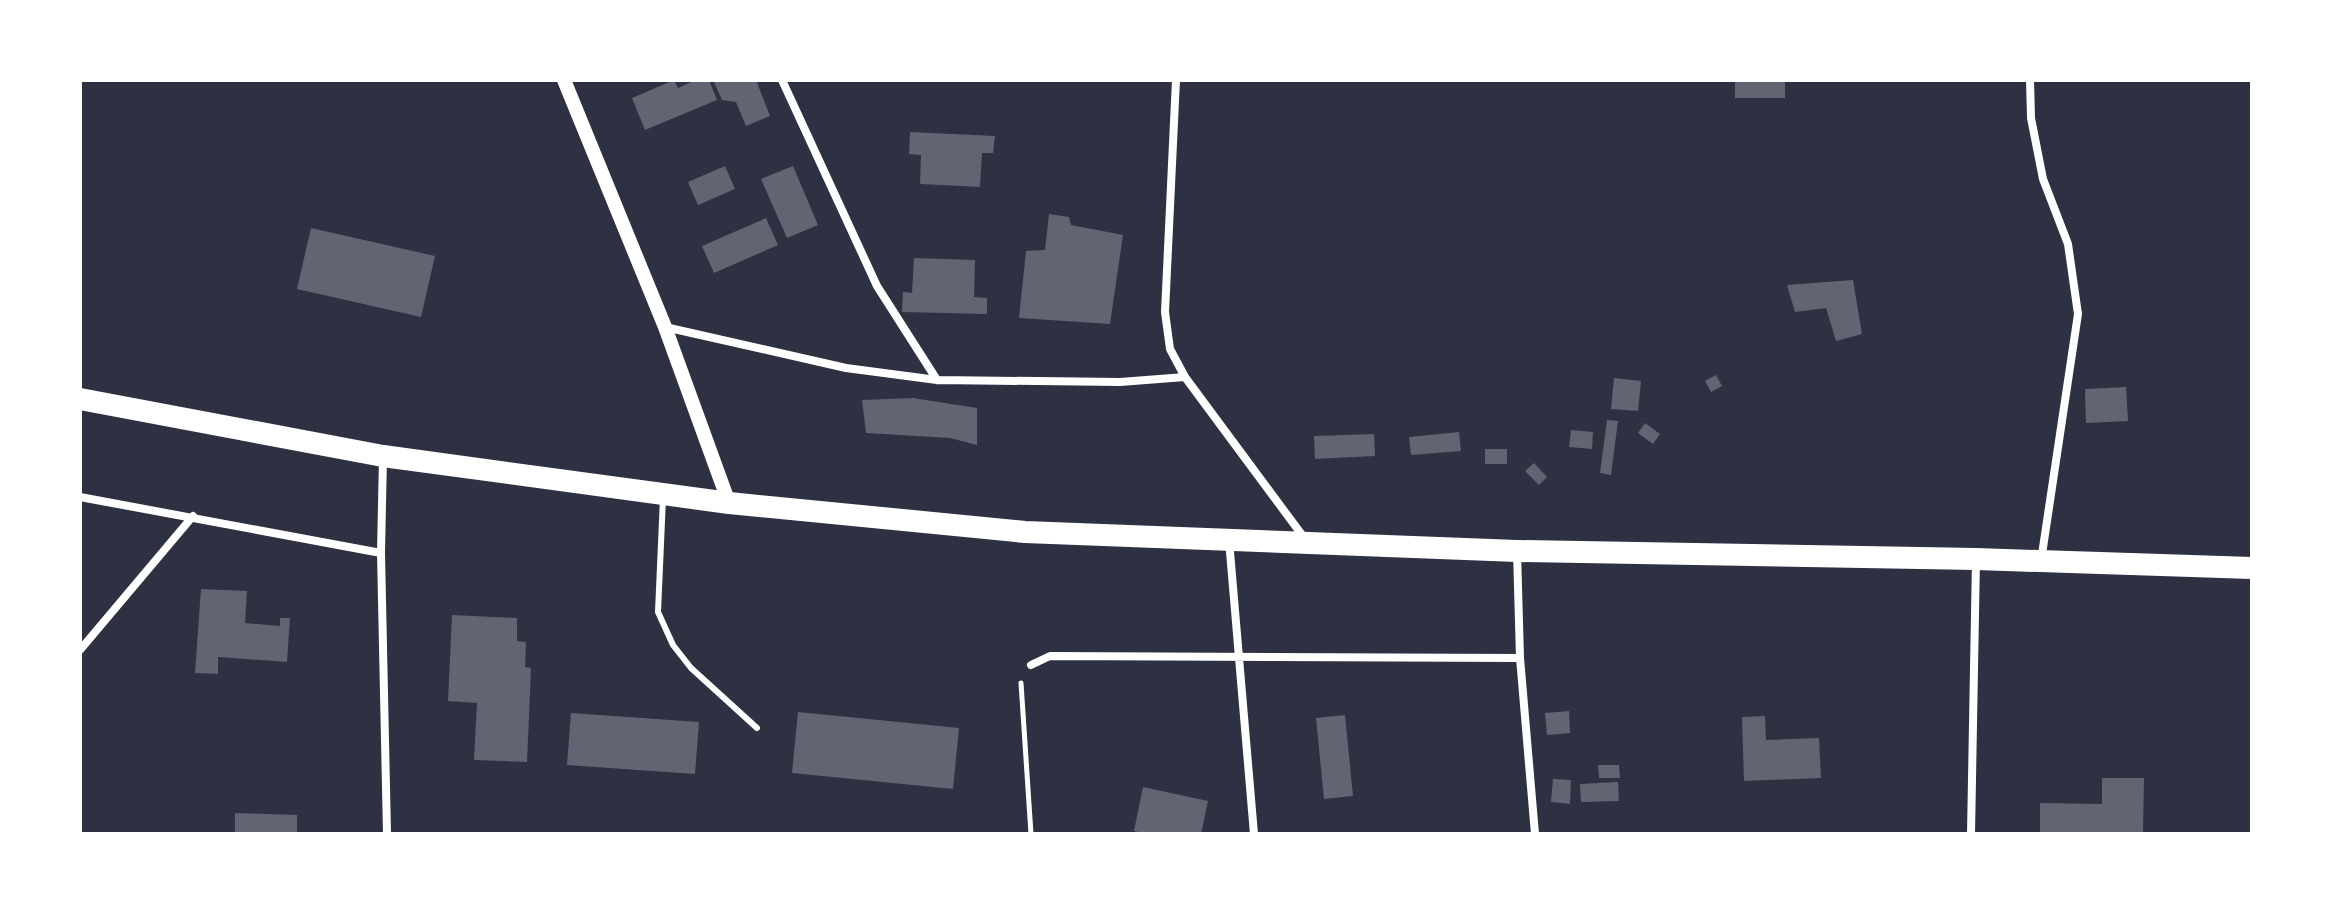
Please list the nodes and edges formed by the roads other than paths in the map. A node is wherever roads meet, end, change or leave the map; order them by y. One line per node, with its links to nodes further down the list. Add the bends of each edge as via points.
1 (564, 80): 5 (street)
2 (1176, 80): 6 (street, via 1165,312 1170,349)
3 (2030, 80): 19 (street, via 2043,179 2068,244 2078,314)
4 (785, 81): 7 (street, via 877,286)
5 (665, 327): 7 (street, via 846,368); 12 (street)
6 (1185, 377): 7 (street, via 1120,382); 15 (street)
7 (937, 380)
8 (80, 399): 9 (highway)
9 (383, 456): 10 (highway); 17 (street)
10 (663, 494): 12 (highway); 25 (lane, via 658,612 691,668)
11 (80, 497): 13 (street)
12 (729, 503): 14 (highway, via 1025,532)
13 (193, 516): 17 (street); 21 (street)
14 (1229, 540): 15 (highway); 22 (street)
15 (1308, 543): 16 (highway)
16 (1517, 551): 18 (highway); 23 (street)
17 (381, 553): 26 (street)
18 (1976, 559): 19 (highway); 29 (street)
19 (2040, 561): 20 (highway)
20 (2252, 568)
21 (80, 650)
22 (1238, 656): 23 (street); 24 (street, via 1050,656); 27 (street)
23 (1520, 658): 28 (street)
24 (1031, 665)
25 (757, 728)
26 (387, 834)
27 (1254, 834)
28 (1535, 834)
29 (1971, 834)

